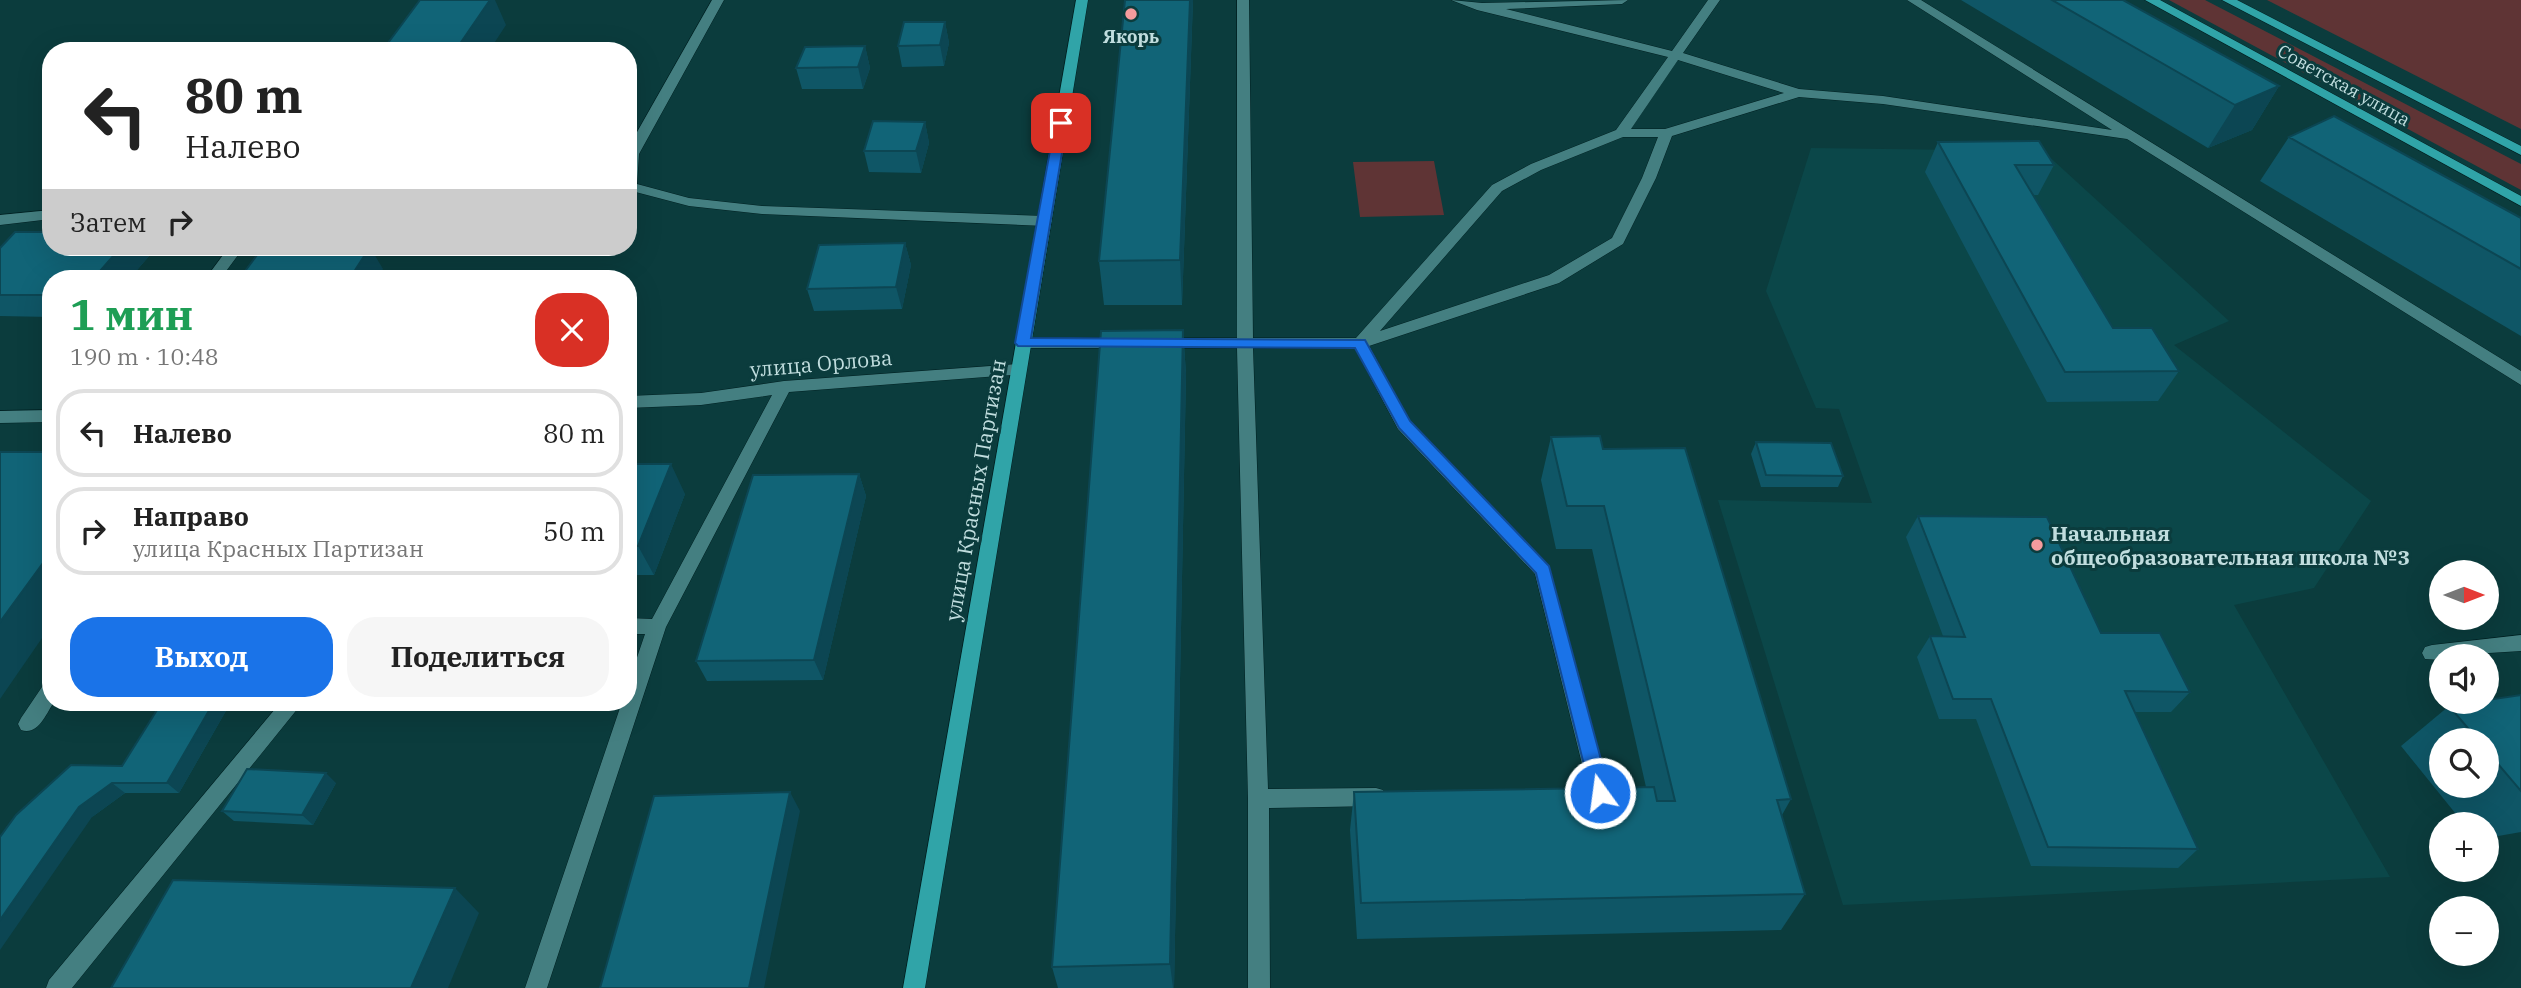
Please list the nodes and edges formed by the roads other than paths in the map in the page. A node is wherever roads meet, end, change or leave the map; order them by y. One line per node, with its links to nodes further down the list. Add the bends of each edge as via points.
1 (718, 0): 16 (street)
2 (1082, 0): 21 (main road, улица Красных Партизан)
3 (1243, 0): 26 (street)
4 (1457, 0): 10 (street)
5 (1622, 0): 10 (street)
6 (1714, 0): 11 (street)
7 (1913, 0): 15 (street)
8 (2151, 0): 19 (main road, Советская улица)
9 (2228, 0): 17 (main road, Советская улица)
10 (1481, 6): 11 (street)
11 (1678, 56): 12 (street); 13 (street)
12 (1798, 93): 14 (street); 15 (street, via 1883,100)
13 (1621, 133): 14 (street); 27 (street, via 1496,188)
14 (1666, 133): 27 (street, via 1618,241 1554,279)
15 (2132, 137): 29 (street)
16 (637, 145)
17 (2521, 151)
18 (637, 188): 21 (street, via 689,202 762,210)
19 (2521, 202)
20 (42, 215): 22 (street)
21 (1045, 221): 25 (main road, улица Красных Партизан)
22 (2, 222)
23 (230, 256): 24 (street)
24 (219, 270)
25 (1023, 343): 26 (street); 28 (main road, улица Красных Партизан)
26 (1245, 344): 27 (street); 45 (street)
27 (1360, 344): 43 (street, via 1404,425 1543,571 1600,793)
28 (1018, 370): 30 (street, улица Орлова); 48 (main road, улица Красных Партизан)
29 (2521, 379)
30 (785, 387): 31 (street, улица Орлова, via 701,400); 35 (street)
31 (637, 402)
32 (42, 416): 33 (street)
33 (0, 417)
34 (637, 626): 35 (street)
35 (657, 627): 38 (street)
36 (2521, 643): 37 (street)
37 (2499, 645)
38 (637, 687)
39 (42, 703): 42 (street)
40 (286, 711): 46 (street)
41 (629, 711): 47 (street)
42 (28, 724)
43 (1559, 794)
44 (1395, 796): 45 (street)
45 (1258, 799): 49 (street)
46 (57, 988)
47 (536, 988)
48 (914, 988)
49 (1259, 988)

